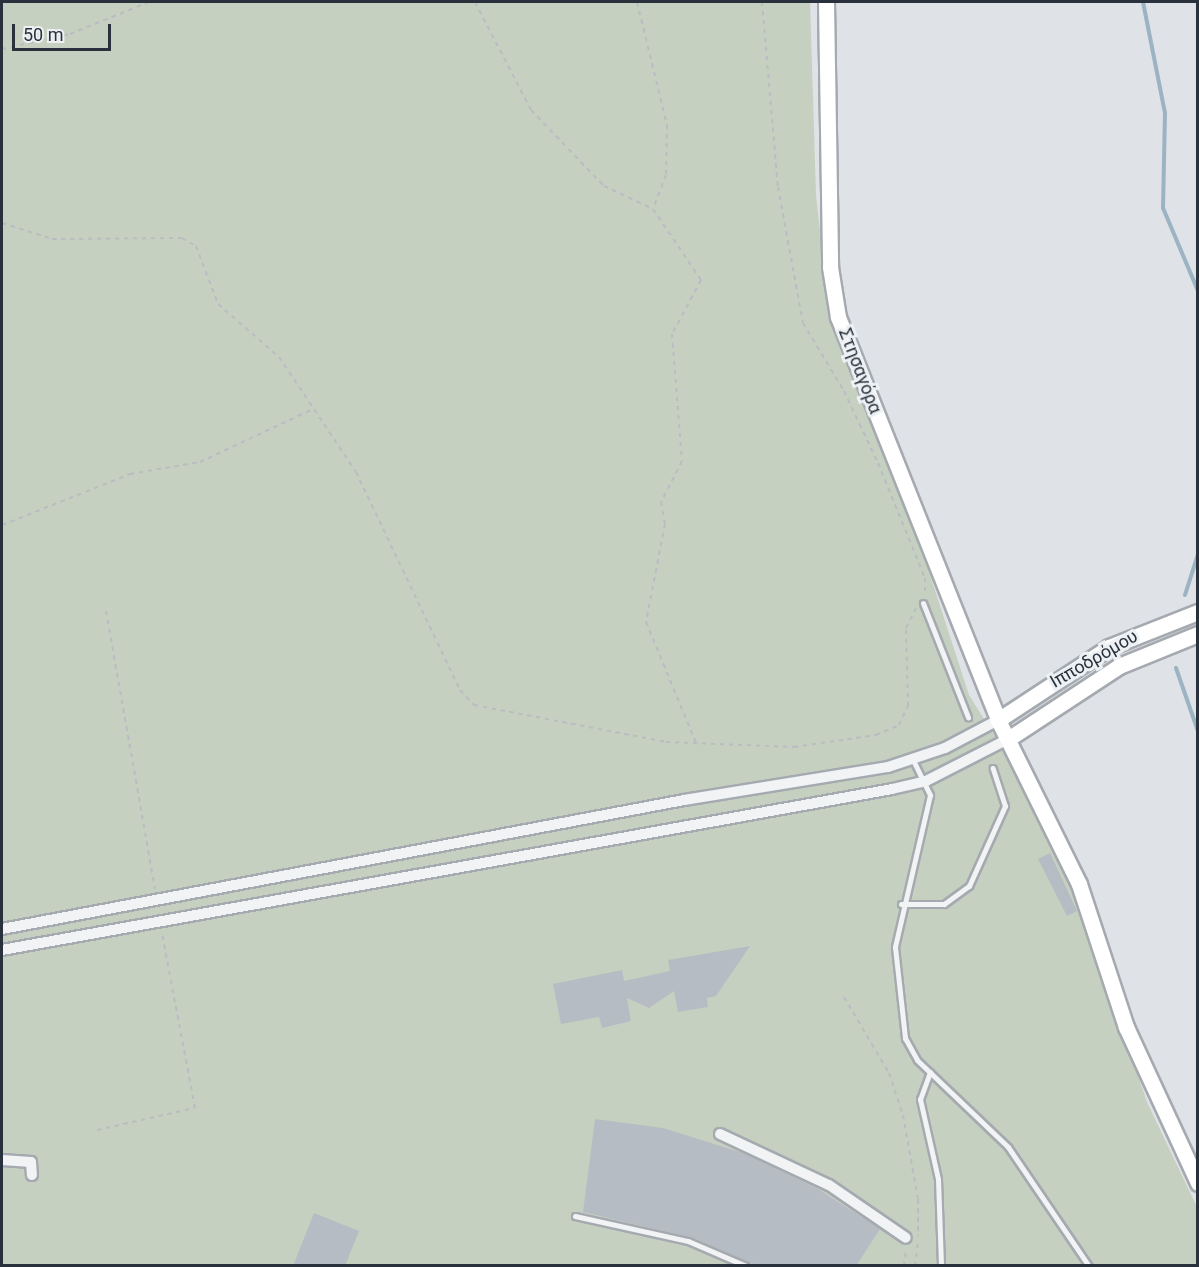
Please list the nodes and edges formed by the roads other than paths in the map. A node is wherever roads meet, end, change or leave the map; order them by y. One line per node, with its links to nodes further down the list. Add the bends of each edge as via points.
1 (826, 2): 6 (main road, Στησαγόρα, via 830,267 838,317)
2 (924, 603): 5 (lane)
3 (1197, 612): 6 (main road, Ιπποδρόμου, via 1109,647)
4 (1197, 634): 7 (main road, Ιπποδρόμου, via 1119,666)
5 (968, 717)
6 (998, 720): 7 (main road, Στησαγόρα); 8 (street)
7 (1008, 740): 10 (street); 20 (main road, Στησαγόρα, via 1079,884 1126,1027)
8 (913, 760): 10 (lane); 11 (street)
9 (993, 768): 13 (lane, via 1005,806 969,886 944,904)
10 (926, 781): 12 (street); 13 (lane, via 927,817)
11 (574, 823): 12 (street); 14 (street)
12 (578, 845): 15 (street)
13 (901, 904): 16 (lane, via 895,947 899,1016 909,1046)
14 (2, 929)
15 (2, 950)
16 (930, 1072): 24 (lane, via 920,1099 939,1187); 25 (lane, via 1008,1147)
17 (720, 1134): 22 (street, via 829,1185)
18 (2, 1160): 19 (street, via 31,1162)
19 (32, 1175)
20 (1197, 1183)
21 (575, 1216): 23 (lane, via 688,1241)
22 (906, 1238)
23 (746, 1266)
24 (941, 1266)
25 (1089, 1266)

